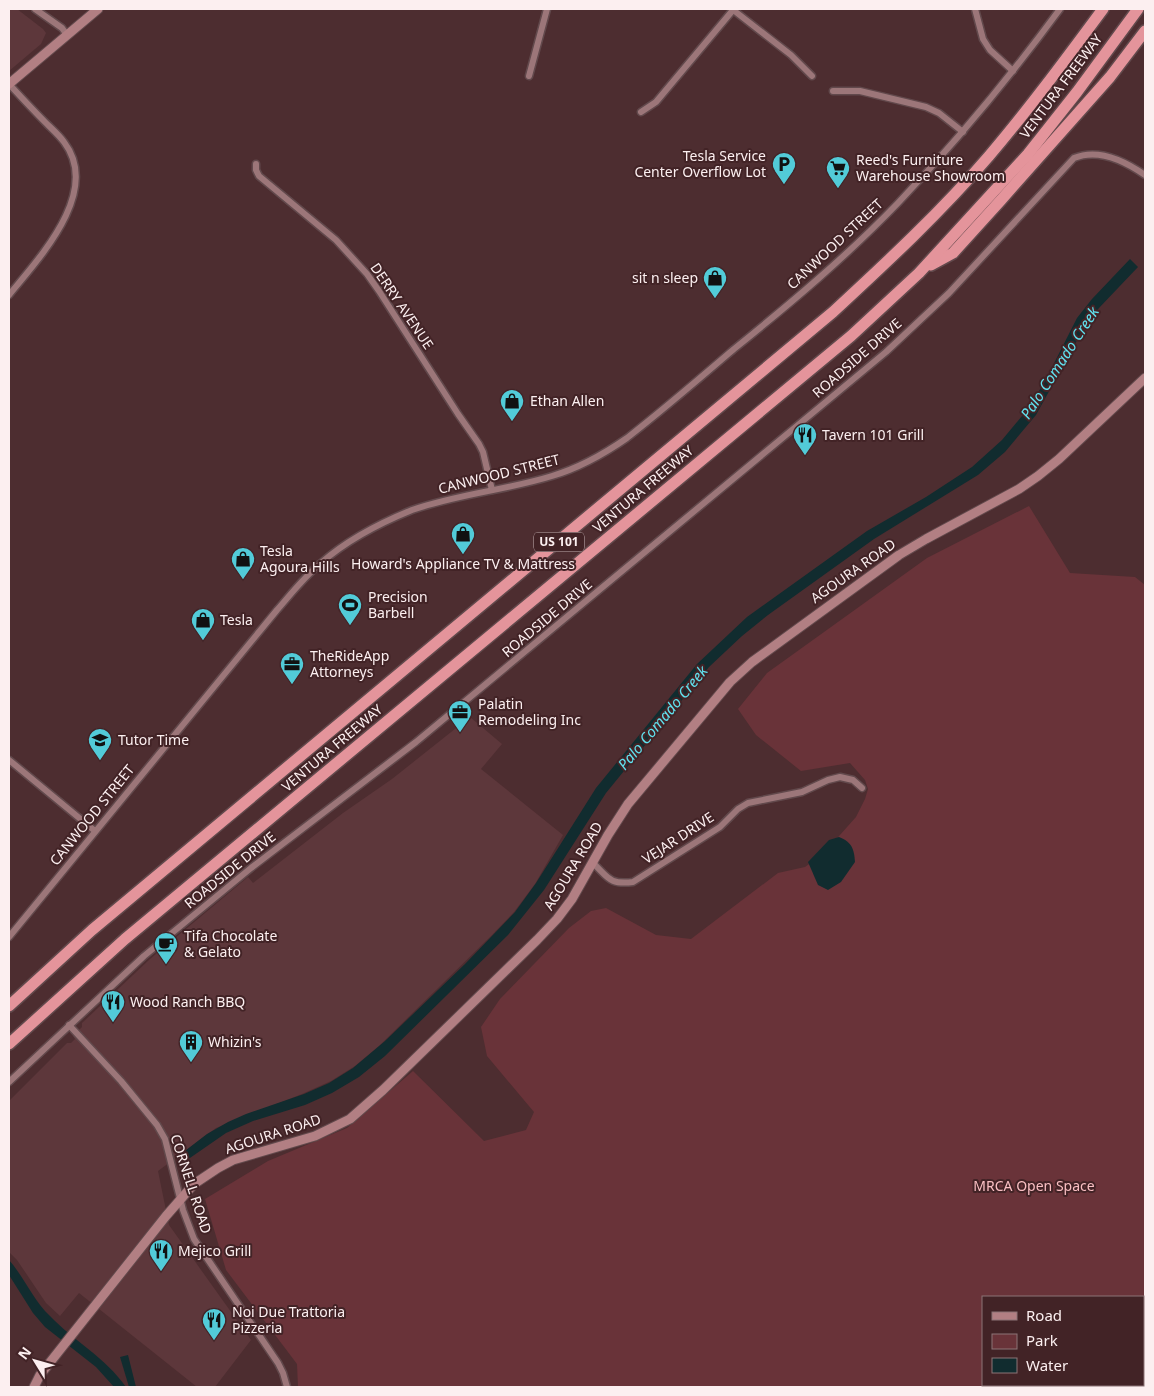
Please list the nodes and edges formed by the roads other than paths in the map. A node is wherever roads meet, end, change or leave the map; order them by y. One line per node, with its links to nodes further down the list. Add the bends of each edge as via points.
1 (35, 9): 10 (street)
2 (98, 9): 10 (main road)
3 (547, 9): 12 (street)
4 (975, 9): 11 (street, via 983,39)
5 (1060, 9): 11 (street, CANWOOD STREET)
6 (1103, 9): 29 (highway, VENTURA FREEWAY / US 101, via 988,157 893,257 833,312 92,930)
7 (1138, 9): 20 (highway, VENTURA FREEWAY / US 101, via 1028,154)
8 (733, 10): 13 (street, via 791,55); 16 (street, via 656,102)
9 (1145, 31): 20 (highway, via 1110,77 953,252)
10 (67, 35): 14 (main road)
11 (1013, 72): 17 (street, CANWOOD STREET)
12 (529, 76)
13 (812, 76)
14 (9, 84): 21 (street, via 65,142 72,156 75,187 60,228)
15 (833, 91): 17 (street, via 860,91 926,107)
16 (641, 112)
17 (963, 132): 23 (street, CANWOOD STREET, via 841,258 627,438 598,456 554,475)
18 (256, 164): 23 (street, DERRY AVENUE, via 259,176 336,240 380,291 479,444)
19 (1145, 175): 30 (street, ROADSIDE DRIVE, via 1132,166 1093,153 1074,158 949,293 886,352 416,742 250,868 144,956)
20 (919, 273): 31 (highway, VENTURA FREEWAY / US 101, via 851,336 125,939)
21 (9, 295)
22 (1145, 378): 27 (main road, AGOURA ROAD, via 1038,476 899,555 752,662 730,682 628,804)
23 (492, 490): 26 (street, CANWOOD STREET, via 434,504 388,520 320,563 277,610)
24 (9, 760): 26 (street)
25 (862, 788): 27 (street, VEJAR DRIVE, via 853,780 840,777 802,792 748,803 720,827 633,882 620,884 610,880)
26 (95, 831): 28 (street, CANWOOD STREET)
27 (592, 863): 33 (main road, AGOURA ROAD, via 557,919 350,1119 315,1136 252,1154 218,1168 194,1184)
28 (9, 937)
29 (9, 1006)
30 (69, 1025): 32 (street, ROADSIDE DRIVE); 33 (street, CORNELL ROAD, via 158,1125 165,1139)
31 (9, 1044)
32 (9, 1082)
33 (181, 1199): 34 (main road, AGOURA ROAD); 37 (street, CORNELL ROAD, via 197,1244 278,1363)
34 (40, 1375): 35 (main road, AGOURA ROAD); 36 (main road, AGOURA ROAD)
35 (26, 1387)
36 (34, 1387)
37 (287, 1387)

